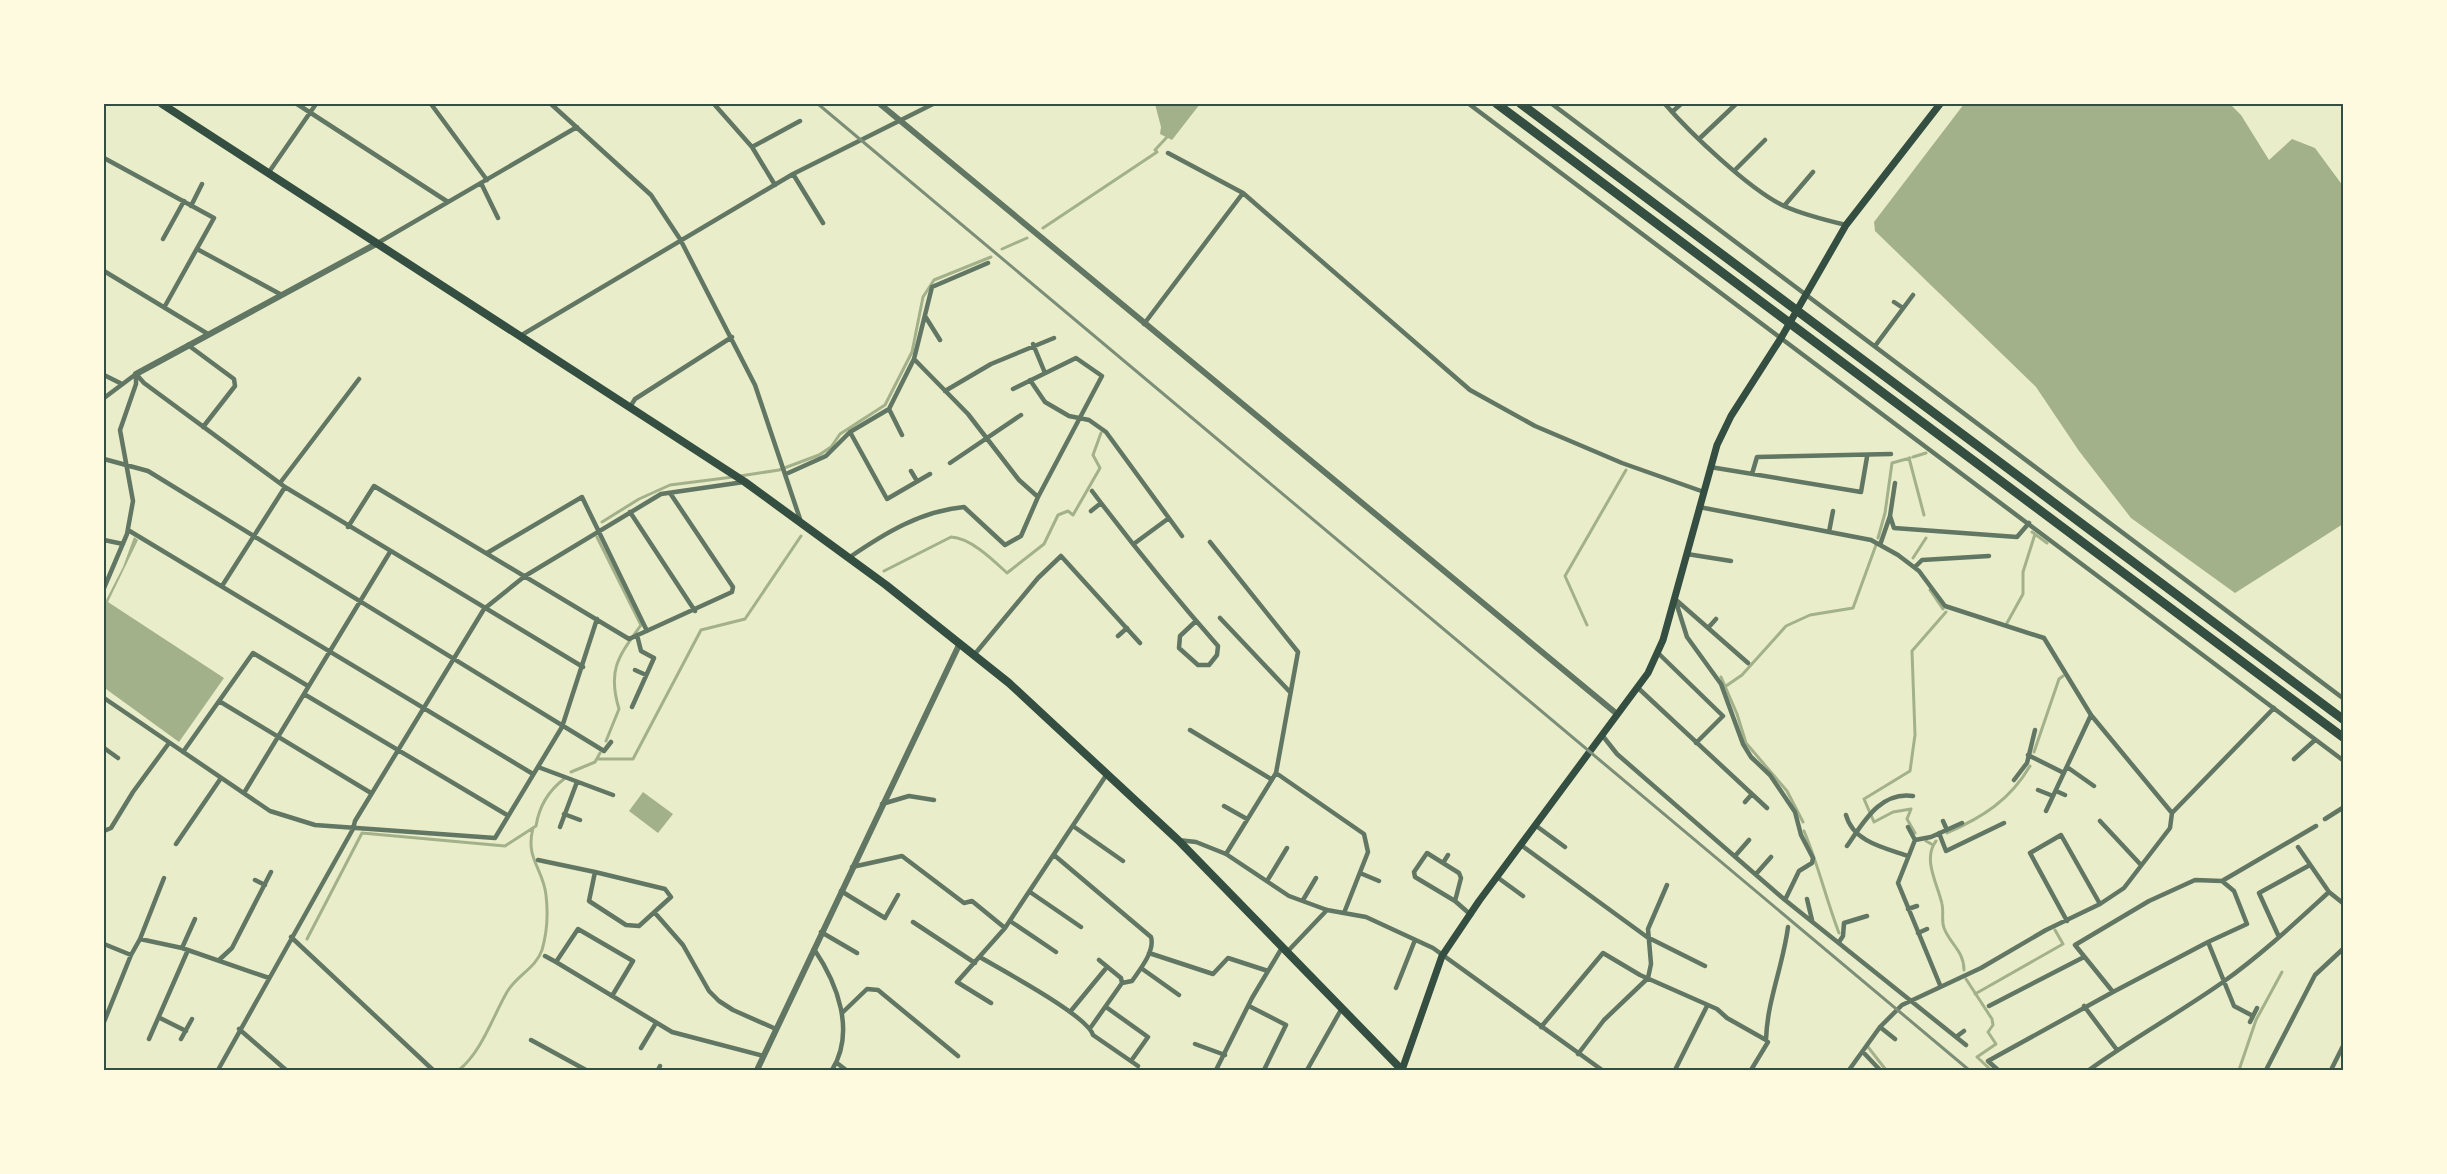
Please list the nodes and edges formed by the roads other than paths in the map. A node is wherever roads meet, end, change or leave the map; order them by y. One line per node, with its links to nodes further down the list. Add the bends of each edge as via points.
1 (162, 104): 28 (highway)
2 (297, 104): 17 (street)
3 (316, 104): 17 (street)
4 (431, 104): 31 (street)
5 (551, 104): 21 (street)
6 (714, 104): 24 (street)
7 (880, 104): 19 (street)
8 (933, 104): 19 (street)
9 (1469, 104): 61 (street)
10 (1497, 104): 179 (highway)
11 (1521, 104): 173 (highway)
12 (1552, 104): 50 (street)
13 (1665, 104): 18 (street)
14 (1681, 104): 18 (street)
15 (1736, 104): 22 (street)
16 (1940, 104): 42 (main road)
17 (310, 112): 28 (street); 37 (street)
18 (1672, 112): 22 (street)
19 (898, 120): 30 (street); 56 (street)
20 (800, 121): 24 (street)
21 (577, 127): 31 (street); 44 (street, via 651,195)
22 (1699, 139): 27 (street)
23 (1765, 140): 27 (street)
24 (752, 147): 34 (street)
25 (1168, 153): 35 (street)
26 (104, 158): 36 (street)
27 (1736, 170): 39 (street)
28 (269, 172): 45 (highway)
29 (1813, 172): 39 (street)
30 (793, 174): 34 (street); 41 (street)
31 (487, 180): 32 (street)
32 (481, 183): 37 (street); 40 (street)
33 (202, 184): 38 (street)
34 (774, 185): 44 (street)
35 (1242, 193): 56 (street); 99 (street, via 1470,390 1535,426)
36 (184, 201): 38 (street); 43 (street)
37 (448, 202): 45 (street)
38 (191, 206): 46 (street, via 214,218)
39 (1784, 206): 42 (street)
40 (498, 218)
41 (823, 223)
42 (1846, 225): 50 (main road)
43 (163, 239)
44 (680, 239): 58 (street); 59 (street)
45 (376, 243): 49 (street); 58 (highway)
46 (197, 249): 49 (street); 53 (street)
47 (987, 263): 55 (street, via 932,287)
48 (104, 271): 53 (street)
49 (280, 294): 57 (street)
50 (1806, 294): 61 (main road); 65 (street)
51 (1913, 295): 54 (street)
52 (1894, 302): 54 (street)
53 (165, 306): 57 (street)
54 (1903, 309): 65 (street)
55 (925, 316): 62 (street); 66 (street)
56 (1144, 324): 171 (street)
57 (208, 334): 63 (street)
58 (520, 336): 76 (highway)
59 (732, 337): 76 (street, via 635,399); 91 (street)
60 (1054, 338): 64 (street)
61 (1781, 338): 89 (main road, via 1731,416); 110 (street)
62 (940, 340)
63 (188, 345): 68 (street); 80 (street, via 234,380 235,386)
64 (1033, 345): 67 (street); 74 (street)
65 (1875, 346): 166 (street)
66 (914, 359): 74 (street); 77 (street)
67 (1045, 373): 71 (street); 79 (street, via 1076,358 1102,376)
68 (136, 374): 72 (street); 80 (street); 88 (street, via 120,430)
69 (104, 375): 72 (street)
70 (359, 379): 97 (street)
71 (1030, 380): 73 (street); 79 (street, via 1045,402 1069,416)
72 (122, 384): 75 (street)
73 (1013, 389)
74 (945, 391): 83 (street)
75 (104, 398)
76 (630, 407): 94 (highway)
77 (889, 409): 81 (street); 82 (street)
78 (1021, 415): 83 (street)
79 (1081, 418): 101 (street); 108 (street, via 1106,432)
80 (203, 427): 97 (street)
81 (850, 432): 91 (street, via 826,456); 95 (street, via 887,499)
82 (902, 435)
83 (987, 440): 87 (street); 101 (street, via 1018,480)
84 (1890, 454): 85 (street)
85 (1867, 456): 93 (street, via 1757,458); 93 (street, via 1861,492)
86 (104, 459): 88 (street)
87 (950, 463)
88 (128, 465): 112 (street, via 133,501); 116 (street, via 148,471)
89 (1710, 467): 93 (street); 99 (main road)
90 (911, 471): 95 (street)
91 (786, 473): 109 (street)
92 (930, 474): 95 (street)
93 (1752, 474)
94 (740, 478): 100 (street); 109 (highway)
95 (917, 482)
96 (1895, 483): 107 (street)
97 (282, 485): 111 (street); 116 (street)
98 (1092, 491): 102 (street)
99 (1704, 492): 103 (main road)
100 (670, 493): 106 (street); 137 (street, via 733,587 729,596)
101 (1038, 497): 127 (street, via 1021,536 1005,545 964,507 945,509 891,530)
102 (1101, 503): 104 (street); 119 (street)
103 (1699, 507): 114 (street); 125 (main road)
104 (1091, 511)
105 (1833, 511): 114 (street)
106 (630, 512): 113 (street); 137 (street)
107 (1890, 516): 110 (street, via 1894,528 2017,537); 121 (street)
108 (1169, 518): 115 (street); 119 (street)
109 (800, 519): 127 (highway)
110 (2029, 524): 170 (street)
111 (348, 527): 123 (street); 124 (street, via 374,486)
112 (128, 530): 120 (street); 132 (street)
113 (599, 530): 124 (street, via 582,497); 131 (street); 145 (street)
114 (1829, 532): 121 (street)
115 (1182, 536)
116 (254, 537): 132 (street); 135 (street)
117 (104, 540): 120 (street)
118 (1210, 542): 163 (street, via 1298,652)
119 (1135, 543): 141 (street)
120 (123, 544): 133 (street)
121 (1880, 544): 130 (street)
122 (1967, 549): 128 (street)
123 (390, 552): 135 (street); 136 (street)
124 (487, 553): 131 (street)
125 (1687, 554): 129 (street); 134 (main road)
126 (1989, 556): 128 (street)
127 (850, 557): 149 (highway)
128 (1967, 557): 130 (street, via 1922,560)
129 (1731, 561)
130 (1915, 567): 172 (street, via 1945,606 2044,638)
131 (525, 576): 136 (street); 139 (street)
132 (222, 586): 152 (street)
133 (104, 588)
134 (1675, 599): 144 (street); 153 (main road); 237 (street, via 1687,637 1721,684 1740,739 1791,805)
135 (360, 602): 152 (street); 156 (street)
136 (484, 609): 156 (street); 158 (street)
137 (695, 611): 145 (street)
138 (1220, 618): 146 (street)
139 (597, 619): 147 (street, via 629,639); 158 (street)
140 (1716, 619): 144 (street)
141 (1196, 621): 141 (street, via 1218,646 1209,665 1198,665 1179,648 1180,636)
142 (1238, 626): 146 (street)
143 (1127, 628): 148 (street); 150 (street); 154 (street, via 1061,556)
144 (1708, 628): 155 (street)
145 (647, 631): 147 (street)
146 (1232, 631): 163 (street)
147 (637, 636): 160 (street, via 641,651 654,658)
148 (1118, 636)
149 (960, 643): 154 (highway); 214 (street)
150 (1140, 643)
151 (1746, 650): 155 (street)
152 (331, 651): 161 (street); 168 (street)
153 (1657, 652): 162 (main road); 183 (street, via 1723,716)
154 (974, 655): 196 (highway, via 1010,683)
155 (1741, 656): 157 (street)
156 (453, 657): 168 (street); 174 (street)
157 (1748, 663)
158 (583, 668): 174 (street)
159 (635, 670): 160 (street)
160 (646, 675): 169 (street)
161 (308, 686): 164 (street); 167 (street, via 253,653)
162 (1637, 687): 171 (main road); 183 (street)
163 (1289, 691): 193 (street)
164 (304, 694): 178 (street); 185 (street)
165 (104, 698): 181 (street)
166 (2343, 699)
167 (219, 701): 178 (street); 186 (street)
168 (423, 707): 185 (street); 195 (street)
169 (632, 707)
170 (2274, 708): 180 (street); 219 (street)
171 (1617, 714): 177 (main road)
172 (2091, 715): 192 (street); 219 (street)
173 (2343, 720)
174 (562, 727): 182 (street, via 604,751); 191 (street)
175 (1190, 730): 198 (street)
176 (2036, 730): 187 (street)
177 (1602, 735): 230 (main road); 256 (street, via 1617,754)
178 (278, 736): 204 (street); 206 (street)
179 (2343, 738)
180 (2315, 740): 189 (street); 190 (street)
181 (170, 742): 186 (street); 239 (street, via 111,828)
182 (611, 742)
183 (1696, 743): 207 (street)
184 (104, 748): 188 (street)
185 (398, 750): 204 (street); 221 (street)
186 (183, 752): 197 (street)
187 (2028, 755): 194 (street); 199 (street, via 2027,763)
188 (118, 758)
189 (2294, 759)
190 (2343, 761)
191 (538, 767): 195 (street); 200 (street)
192 (2067, 767): 194 (street); 201 (street)
193 (1276, 773): 198 (street); 269 (street, via 1364,834 1368,852)
194 (2064, 773): 205 (street)
195 (533, 774): 221 (street)
196 (1107, 774): 232 (street); 244 (highway)
197 (221, 778): 206 (street); 247 (street)
198 (1271, 779): 223 (street)
199 (2014, 780)
200 (577, 782): 208 (street); 220 (street)
201 (2094, 786)
202 (2038, 790): 205 (street)
203 (1891, 792): 211 (street)
204 (371, 793): 236 (street)
205 (2054, 793): 209 (street); 218 (street)
206 (244, 794): 236 (street, via 270,811 298,820)
207 (1752, 794): 213 (street); 217 (street)
208 (613, 795)
209 (2065, 795)
210 (1913, 796): 211 (street, via 1903,794)
211 (1894, 798): 242 (street, via 1872,808)
212 (934, 800): 214 (street, via 909,796)
213 (1745, 802)
214 (882, 804): 265 (street)
215 (1224, 806): 223 (street)
216 (2343, 807): 224 (street)
217 (1767, 808)
218 (2046, 811)
219 (2172, 813): 263 (street, via 2170,828)
220 (564, 814): 225 (street); 234 (street)
221 (507, 815): 236 (street, via 495,838)
222 (1846, 815): 242 (street)
223 (1247, 819): 253 (street)
224 (2325, 819)
225 (580, 820)
226 (1943, 821): 238 (street)
227 (2100, 821): 263 (street)
228 (1962, 823): 238 (street)
229 (2004, 823): 240 (street)
230 (1535, 825): 248 (main road); 250 (street)
231 (1982, 825): 240 (street)
232 (1073, 826): 254 (street); 260 (street)
233 (2316, 826): 277 (street)
234 (560, 827)
235 (1908, 827): 246 (street)
236 (353, 829): 310 (street)
237 (1799, 829): 241 (street); 287 (street, via 1813,858 1799,872)
238 (1947, 830): 243 (street)
239 (104, 831)
240 (1986, 832): 243 (street, via 1946,852)
241 (1792, 833)
242 (1856, 833): 249 (street); 257 (street, via 1870,843)
243 (1939, 833): 246 (street)
244 (1178, 840): 253 (street, via 1197,842); 320 (highway)
245 (1749, 840): 256 (street)
246 (1915, 840): 257 (street)
247 (176, 844)
248 (1521, 845): 271 (main road); 311 (street)
249 (1847, 846)
250 (1565, 847)
251 (2298, 847): 264 (street)
252 (1287, 848): 275 (street)
253 (1226, 854): 275 (street)
254 (1054, 855): 281 (street); 323 (street, via 1151,936)
255 (1448, 855): 261 (street)
256 (1735, 856): 270 (street)
257 (1908, 856): 292 (street, via 1898,883)
258 (1772, 857): 270 (street)
259 (538, 860): 262 (street)
260 (1123, 861)
261 (1443, 863): 288 (street, via 1461,878); 288 (street, via 1427,853 1414,872 1415,877)
262 (556, 865): 267 (street); 268 (street)
263 (2141, 865): 289 (street, via 2124,888)
264 (2310, 865): 282 (street); 309 (street, via 2259,893)
265 (852, 867): 280 (street); 305 (street, via 902,856)
266 (271, 872): 278 (street)
267 (555, 872)
268 (596, 872): 294 (street, via 665,889 671,897); 294 (street, via 589,901 626,925 639,926)
269 (1360, 873): 276 (street); 295 (street)
270 (1756, 874): 287 (street)
271 (1497, 877): 284 (street); 296 (main road)
272 (164, 878): 312 (street)
273 (1316, 878): 286 (street)
274 (255, 880): 278 (street)
275 (1267, 881): 286 (street)
276 (1378, 881)
277 (2222, 881): 315 (street, via 2235,891 2247,924); 328 (street, via 2195,880 2149,901 2075,945)
278 (265, 885): 329 (street, via 232,948)
279 (1667, 885): 311 (street)
280 (841, 891): 283 (street, via 885,918); 307 (street)
281 (1030, 892): 299 (street); 303 (street)
282 (2329, 892): 290 (street); 309 (street)
283 (898, 895)
284 (1523, 896)
285 (1807, 899): 300 (street)
286 (1303, 900): 293 (street)
287 (1785, 900): 300 (street)
288 (1455, 901): 296 (street)
289 (2100, 904): 301 (street); 301 (street, via 2061,835 2030,853)
290 (2343, 904)
291 (1917, 906): 292 (street)
292 (1908, 909): 308 (street)
293 (1327, 910): 295 (street); 320 (street)
294 (655, 913): 368 (street, via 683,945 700,977 719,1001)
295 (1344, 914): 313 (street, via 1366,917)
296 (1471, 915): 326 (main road)
297 (1867, 916): 314 (street, via 1844,923 1844,936)
298 (195, 919): 318 (street)
299 (1010, 921): 305 (street); 321 (street)
300 (1812, 921): 314 (street)
301 (2067, 921): 341 (street, via 1982,968)
302 (913, 922): 332 (street)
303 (1082, 927)
304 (1788, 927): 377 (street)
305 (1005, 928): 327 (street)
306 (1927, 929): 308 (street)
307 (821, 932): 319 (street); 322 (street)
308 (1918, 933): 341 (street)
309 (2279, 937): 339 (street)
310 (291, 938): 337 (street); 391 (street, via 422,1059)
311 (1647, 938): 333 (street); 338 (street, via 1651,964)
312 (140, 939): 318 (street); 324 (street)
313 (1415, 940): 326 (street); 342 (street)
314 (1839, 942): 346 (street)
315 (2208, 942): 339 (street); 343 (street)
316 (104, 944): 324 (street)
317 (2343, 948): 410 (street, via 2315,975)
318 (185, 949): 329 (street); 358 (street)
319 (814, 949): 356 (street, via 831,976); 368 (street)
320 (1285, 949): 336 (street); 353 (highway)
321 (1056, 952)
322 (857, 953)
323 (1149, 953): 335 (street); 336 (street, via 1213,974 1228,958)
324 (131, 955): 360 (street)
325 (544, 956): 331 (street)
326 (1442, 956): 365 (street); 402 (main road)
327 (980, 957): 332 (street); 355 (street)
328 (2084, 957): 343 (street); 350 (street)
329 (219, 960): 337 (street)
330 (1099, 960): 334 (street)
331 (556, 962): 345 (street); 345 (street, via 578,929 633,961)
332 (975, 963): 347 (street, via 957,982)
333 (1705, 966)
334 (1107, 967): 340 (street); 355 (street)
335 (1141, 968): 340 (street, via 1131,981); 344 (street)
336 (1268, 972): 348 (street)
337 (268, 978): 367 (street)
338 (1647, 978): 349 (street); 365 (street, via 1604,953); 384 (street, via 1604,1020)
339 (2223, 981): 357 (street, via 2234,1006); 382 (street)
340 (1122, 983): 352 (street)
341 (1940, 985): 346 (street)
342 (1396, 988)
343 (2113, 992): 351 (street)
344 (1179, 995)
345 (612, 996): 362 (street)
346 (1912, 1000): 366 (street, via 1894,1011); 372 (street)
347 (991, 1002)
348 (1249, 1006): 385 (street); 400 (street, via 1286,1025)
349 (1707, 1006): 377 (street); 404 (street)
350 (1989, 1006)
351 (2084, 1006): 382 (street); 408 (street, via 1988,1061)
352 (1106, 1007): 364 (street); 388 (street, via 1148,1037)
353 (1342, 1008): 401 (street); 402 (highway)
354 (2257, 1008): 357 (street)
355 (1070, 1012): 364 (street)
356 (842, 1013): 363 (street, via 861,993 873,988); 389 (street, via 842,1044)
357 (2253, 1016): 361 (street)
358 (160, 1018): 369 (street); 373 (street)
359 (192, 1019): 369 (street)
360 (104, 1022)
361 (2250, 1022)
362 (656, 1023): 381 (street); 386 (street, via 672,1032)
363 (922, 1026): 370 (street); 387 (street)
364 (1091, 1027): 388 (street, via 1093,1035)
365 (1541, 1027): 384 (street)
366 (1880, 1027): 375 (street); 383 (street)
367 (239, 1029): 392 (street); 393 (street)
368 (776, 1029): 386 (street)
369 (186, 1030): 374 (street)
370 (917, 1031)
371 (1964, 1031): 372 (street)
372 (1956, 1037): 380 (street)
373 (149, 1039)
374 (181, 1039)
375 (1895, 1039)
376 (531, 1040): 395 (street)
377 (1766, 1040): 405 (street)
378 (1195, 1044): 385 (street)
379 (2343, 1044): 411 (street)
380 (1966, 1045)
381 (641, 1048)
382 (2116, 1050): 409 (street)
383 (1863, 1052): 406 (street); 407 (street)
384 (1578, 1054): 403 (street)
385 (1225, 1055): 399 (street)
386 (764, 1056): 396 (street)
387 (958, 1056)
388 (1131, 1061): 390 (street)
389 (837, 1063): 397 (street); 398 (street)
390 (1138, 1066)
391 (424, 1068): 394 (street)
392 (218, 1071)
393 (286, 1071)
394 (433, 1071)
395 (586, 1071)
396 (757, 1071)
397 (832, 1071)
398 (846, 1071)
399 (1216, 1071)
400 (1264, 1071)
401 (1307, 1071)
402 (1402, 1071)
403 (1602, 1071)
404 (1674, 1071)
405 (1751, 1071)
406 (1849, 1071)
407 (1880, 1071)
408 (1998, 1071)
409 (2089, 1071)
410 (2266, 1071)
411 (2331, 1071)

